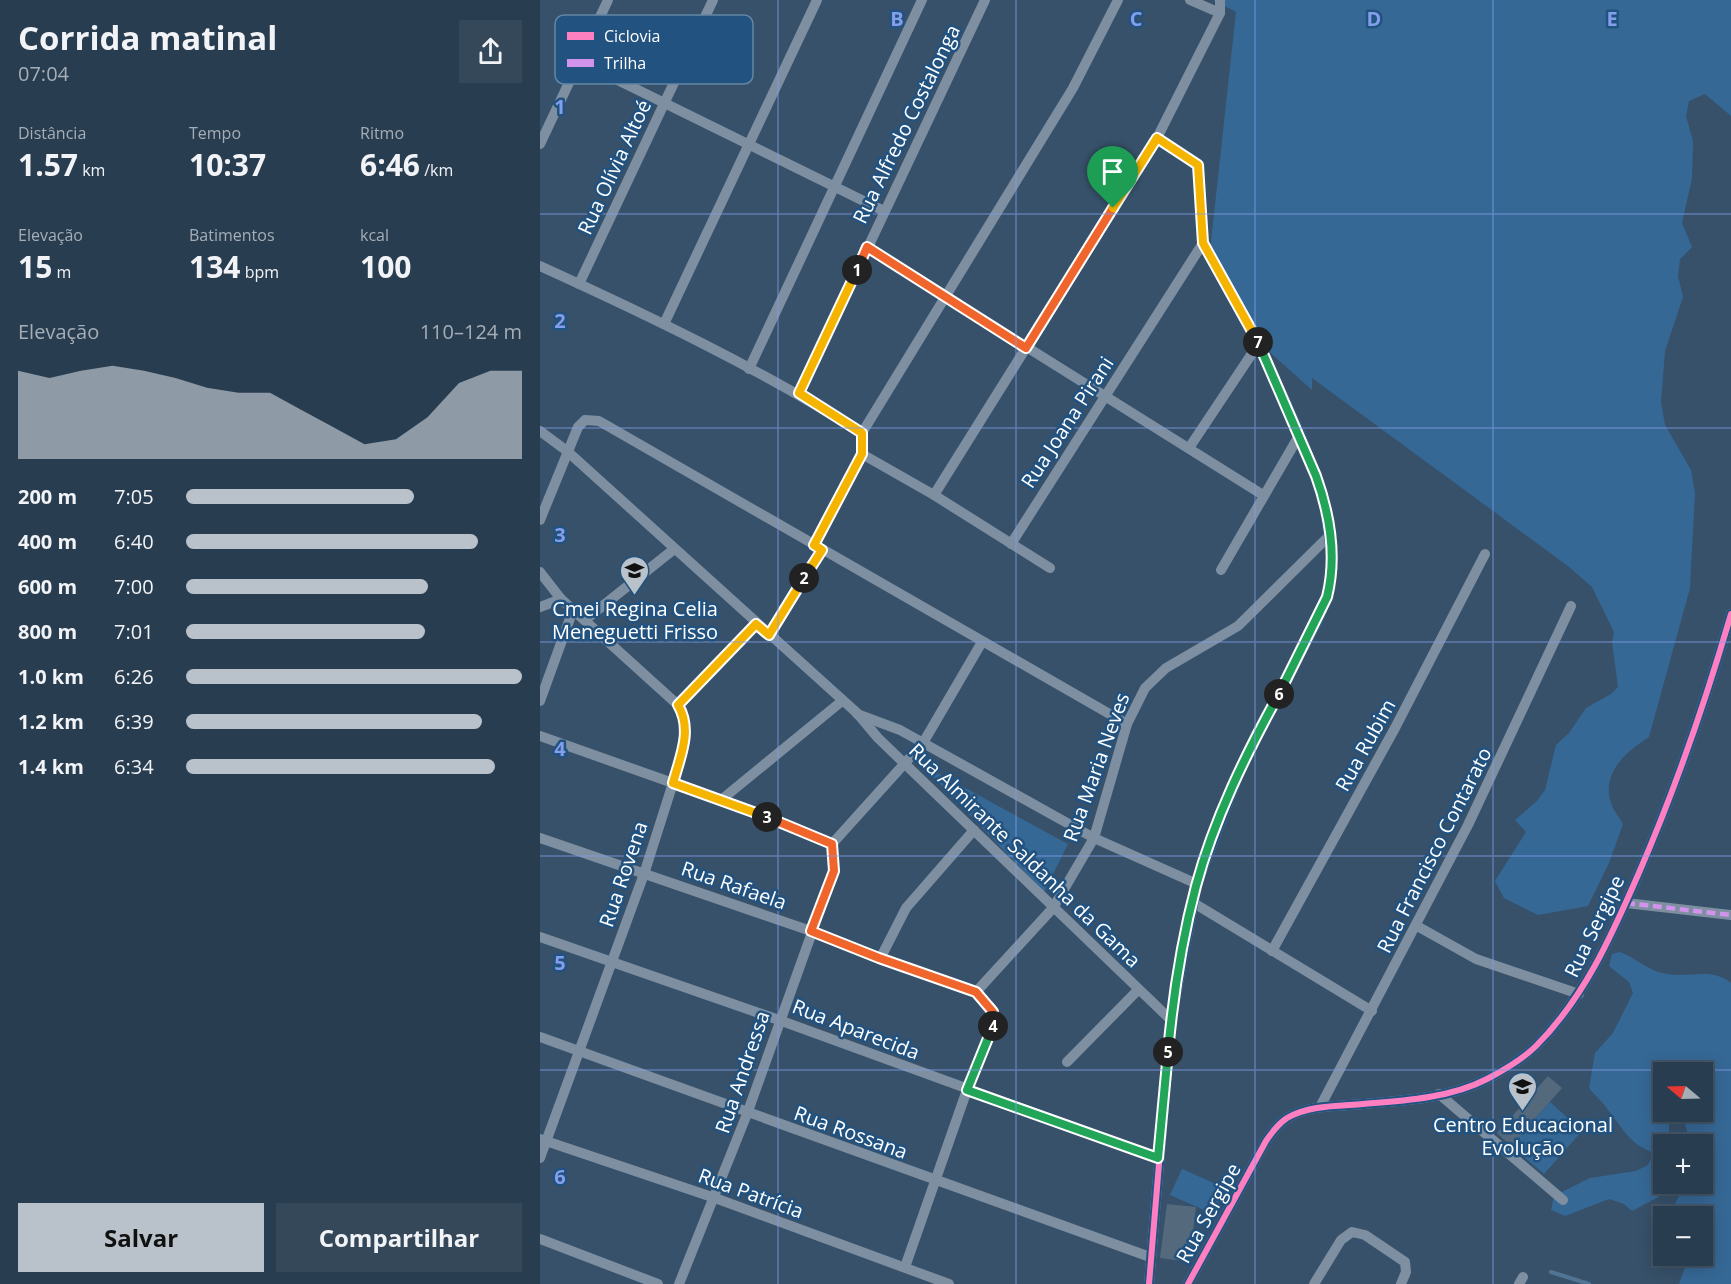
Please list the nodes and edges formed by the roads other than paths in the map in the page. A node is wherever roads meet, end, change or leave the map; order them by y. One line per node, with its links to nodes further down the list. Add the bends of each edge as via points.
1 (608, 0): 10 (street)
2 (713, 0): 11 (street, Rua Olívia Altoé)
3 (818, 0): 18 (street)
4 (922, 0): 19 (street)
5 (985, 0): 20 (street, Rua Alfredo Costalonga)
6 (1119, 0): 25 (street, via 1074,88)
7 (1190, 0): 9 (street)
8 (1220, 0): 9 (street)
9 (1220, 13): 16 (street)
10 (601, 15)
11 (706, 15)
12 (568, 84): 17 (street)
13 (627, 84): 15 (street)
14 (673, 84): 15 (street, Rua Olívia Altoé)
15 (664, 102): 18 (street); 24 (street, Rua Olívia Altoé)
16 (1157, 138): 21 (street, via 1198,165); 28 (street)
17 (540, 144)
18 (748, 144): 19 (street); 26 (street)
19 (833, 185): 20 (street); 29 (street)
20 (884, 211): 22 (street, Rua Alfredo Costalonga)
21 (1203, 243): 27 (street); 31 (street, Rua Joana Pirani)
22 (867, 247): 25 (street); 30 (street, Rua Alfredo Costalonga)
23 (540, 266): 24 (street)
24 (579, 284): 26 (street)
25 (945, 298): 28 (street); 33 (street)
26 (664, 324): 29 (street)
27 (1259, 343): 34 (street); 35 (street)
28 (1026, 348): 31 (street); 38 (street)
29 (749, 369): 30 (street)
30 (799, 393): 33 (street)
31 (1105, 396): 35 (street); 42 (street, Rua Joana Pirani)
32 (540, 431): 36 (street, Rua Almirante Saldanha da Gama)
33 (862, 433): 37 (street)
34 (1300, 434): 39 (street); 41 (street, via 1323,495)
35 (1189, 448): 39 (street)
36 (567, 451): 40 (street); 43 (street, via 581,422 599,421); 44 (street, Rua Almirante Saldanha da Gama)
37 (862, 454): 38 (street); 43 (street)
38 (934, 495): 42 (street)
39 (1263, 495): 47 (street)
40 (540, 520)
41 (1330, 535): 62 (street, Rua Maria Neves, via 1238,626 1156,676 1137,699); 73 (street, via 1333,565 1327,597 1243,763)
42 (1011, 544): 46 (street)
43 (818, 547): 56 (street); 57 (street)
44 (673, 550): 54 (street); 55 (street, Rua Almirante Saldanha da Gama)
45 (1485, 554): 81 (street, Rua Rubim)
46 (1050, 568)
47 (1221, 570)
48 (540, 572): 49 (street)
49 (561, 598): 51 (street); 52 (street)
50 (1571, 606): 78 (street, Rua Francisco Contarato, via 1521,717)
51 (540, 607)
52 (573, 610): 54 (street); 58 (street)
53 (1731, 614): 75 (street, Rua Sergipe, via 1684,758)
54 (585, 620): 60 (street)
55 (756, 624): 56 (street, Rua Almirante Saldanha da Gama); 60 (street)
56 (769, 635): 59 (street, Rua Almirante Saldanha da Gama)
57 (982, 642): 62 (street); 64 (street)
58 (540, 701)
59 (842, 701): 61 (street, Rua Almirante Saldanha da Gama); 67 (street)
60 (678, 705): 66 (street, Rua Rovena, via 684,718 685,740)
61 (856, 714): 64 (street, Rua Almirante Saldanha da Gama); 65 (street, Rua Almirante Saldanha da Gama)
62 (1127, 724): 70 (street, Rua Maria Neves)
63 (540, 736): 66 (street)
64 (923, 743): 65 (street); 70 (street, Rua Almirante Saldanha da Gama)
65 (906, 764): 68 (street, Rua Almirante Saldanha da Gama); 71 (street)
66 (673, 783): 67 (street); 72 (street, Rua Rovena)
67 (721, 800): 71 (street)
68 (974, 830): 76 (street, Rua Almirante Saldanha da Gama); 82 (street, via 906,908)
69 (540, 838): 72 (street, Rua Rafaela)
70 (1094, 838): 73 (street, Rua Almirante Saldanha da Gama); 76 (street, Rua Maria Neves)
71 (832, 844): 79 (street, Rua Andressa, via 834,871)
72 (644, 874): 79 (street, Rua Rafaela); 83 (street, Rua Rovena)
73 (1197, 884): 74 (street)
74 (1192, 902): 81 (street); 89 (street)
75 (1626, 903): 77 (street); 86 (street, Rua Sergipe)
76 (1053, 908): 84 (street, Rua Almirante Saldanha da Gama); 85 (street, Rua Maria Neves)
77 (1731, 915)
78 (1417, 926): 86 (street, via 1476,959); 87 (street, Rua Francisco Contarato)
79 (811, 931): 82 (street, Rua Rafaela); 88 (street, Rua Andressa)
80 (540, 937): 83 (street, Rua Aparecida)
81 (1272, 951): 87 (street)
82 (879, 958): 85 (street, Rua Rafaela)
83 (612, 961): 88 (street, Rua Aparecida); 91 (street, Rua Rovena)
84 (1137, 990): 89 (street, Rua Almirante Saldanha da Gama); 92 (street)
85 (976, 992): 93 (street, via 993,1012 992,1028)
86 (1579, 994): 94 (street, Rua Sergipe, via 1536,1047 1517,1062 1471,1086)
87 (1371, 1011): 95 (street, Rua Francisco Contarato)
88 (779, 1020): 93 (street, Rua Aparecida); 96 (street, Rua Andressa)
89 (1171, 1020): 99 (street)
90 (540, 1037): 91 (street, Rua Rossana)
91 (579, 1051): 96 (street, Rua Rossana); 97 (street, Rua Rovena)
92 (1067, 1062)
93 (967, 1090): 99 (street, Rua Aparecida); 100 (street)
94 (1439, 1094): 95 (street, Rua Sergipe); 102 (street)
95 (1320, 1107): 110 (street, Rua Sergipe, via 1288,1117 1273,1131)
96 (747, 1114): 100 (street, Rua Rossana); 101 (street, Rua Andressa)
97 (543, 1140): 98 (street, Rua Rovena); 101 (street, Rua Patrícia)
98 (540, 1158)
99 (1158, 1158): 104 (street)
100 (934, 1181): 104 (street, Rua Rossana); 105 (street)
101 (715, 1198): 105 (street, Rua Patrícia); 107 (street, Rua Andressa)
102 (1563, 1200)
103 (540, 1239): 106 (street)
104 (1150, 1257): 109 (street)
105 (905, 1267): 108 (street, Rua Patrícia)
106 (658, 1284)
107 (679, 1284)
108 (948, 1284)
109 (1149, 1284)
110 (1188, 1284)
111 (1314, 1284): 112 (street, via 1345,1234 1352,1232 1365,1235 1401,1257 1407,1266)
112 (1401, 1284)

